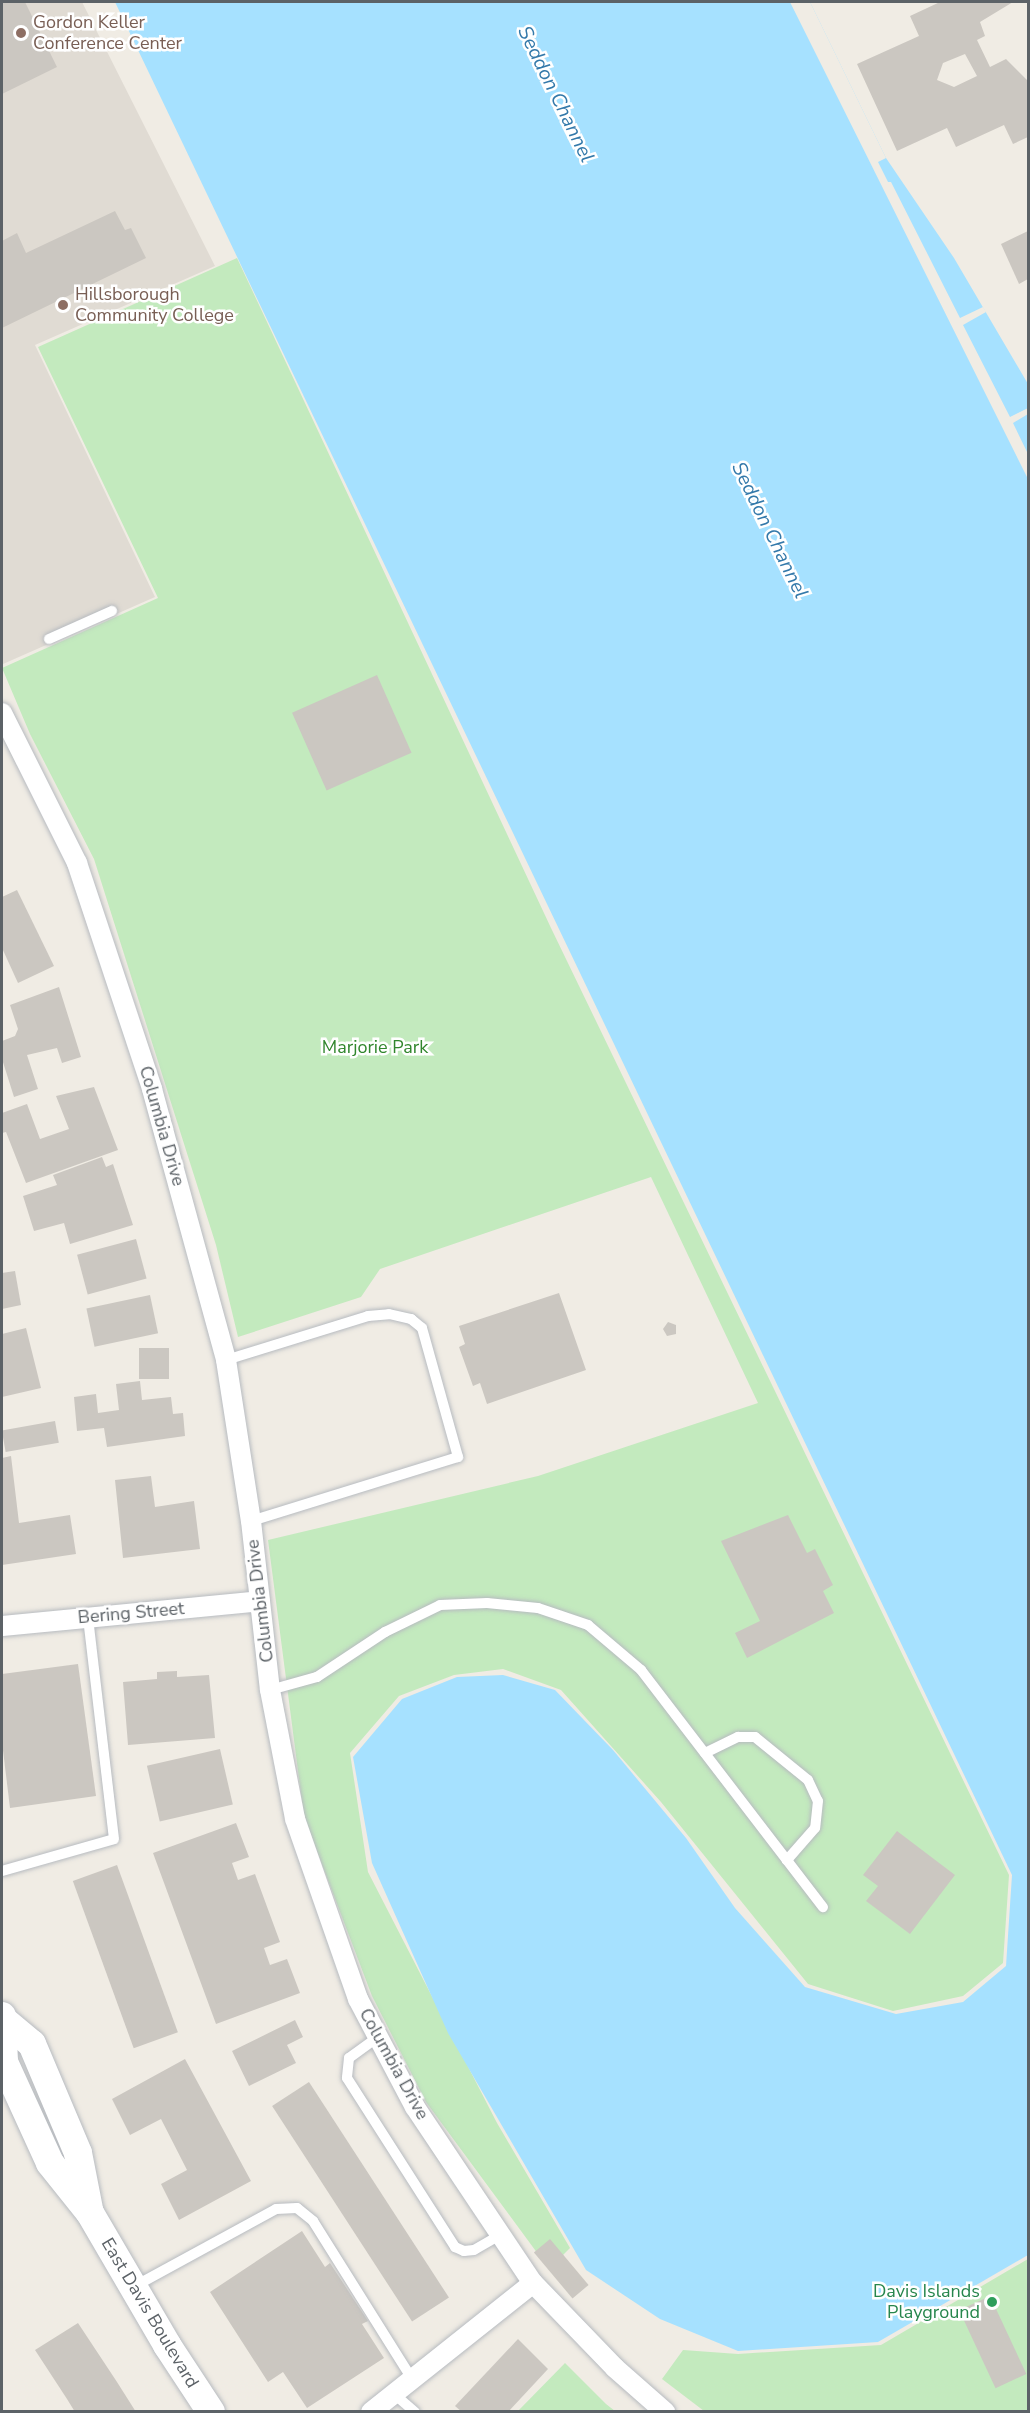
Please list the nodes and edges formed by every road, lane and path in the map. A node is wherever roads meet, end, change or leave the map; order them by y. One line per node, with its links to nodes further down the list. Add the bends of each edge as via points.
1 (112, 610): 2 (lane)
2 (49, 639)
3 (2, 713): 4 (street, Columbia Drive, via 77,863 152,1089)
4 (226, 1360): 5 (street, Columbia Drive); 5 (lane, via 368,1316 389,1314 411,1319 422,1328 458,1457)
5 (251, 1521): 6 (street, Columbia Drive)
6 (260, 1601): 7 (street, Bering Street); 9 (street, Columbia Drive)
7 (88, 1617): 8 (street, Bering Street); 12 (lane, via 114,1839)
8 (2, 1626)
9 (270, 1690): 10 (lane, via 317,1677 385,1632 440,1605 488,1603 538,1608 588,1625 641,1670); 15 (street, Columbia Drive, via 295,1820 358,1999)
10 (705, 1753): 11 (lane); 11 (lane, via 738,1737 755,1737 808,1780 818,1802 815,1828)
11 (787, 1860): 13 (lane)
12 (2, 1871)
13 (823, 1907)
14 (2, 2018): 16 (street, East Davis Boulevard); 17 (street, East Davis Boulevard, via 32,2044 78,2153)
15 (378, 2037): 18 (street, Columbia Drive, via 415,2108); 18 (lane, via 349,2058 348,2078 456,2247 464,2252 474,2250)
16 (3, 2063): 17 (street, East Davis Boulevard, via 50,2163)
17 (90, 2214): 20 (street, East Davis Boulevard)
18 (500, 2235): 19 (street, Columbia Drive)
19 (533, 2283): 21 (street); 26 (street, Columbia Drive)
20 (133, 2288): 21 (lane, via 276,2209 297,2208 313,2222); 23 (street, East Davis Boulevard)
21 (411, 2377): 22 (street)
22 (393, 2393): 24 (street); 25 (lane)
23 (211, 2412)
24 (371, 2412)
25 (415, 2412)
26 (664, 2412)

